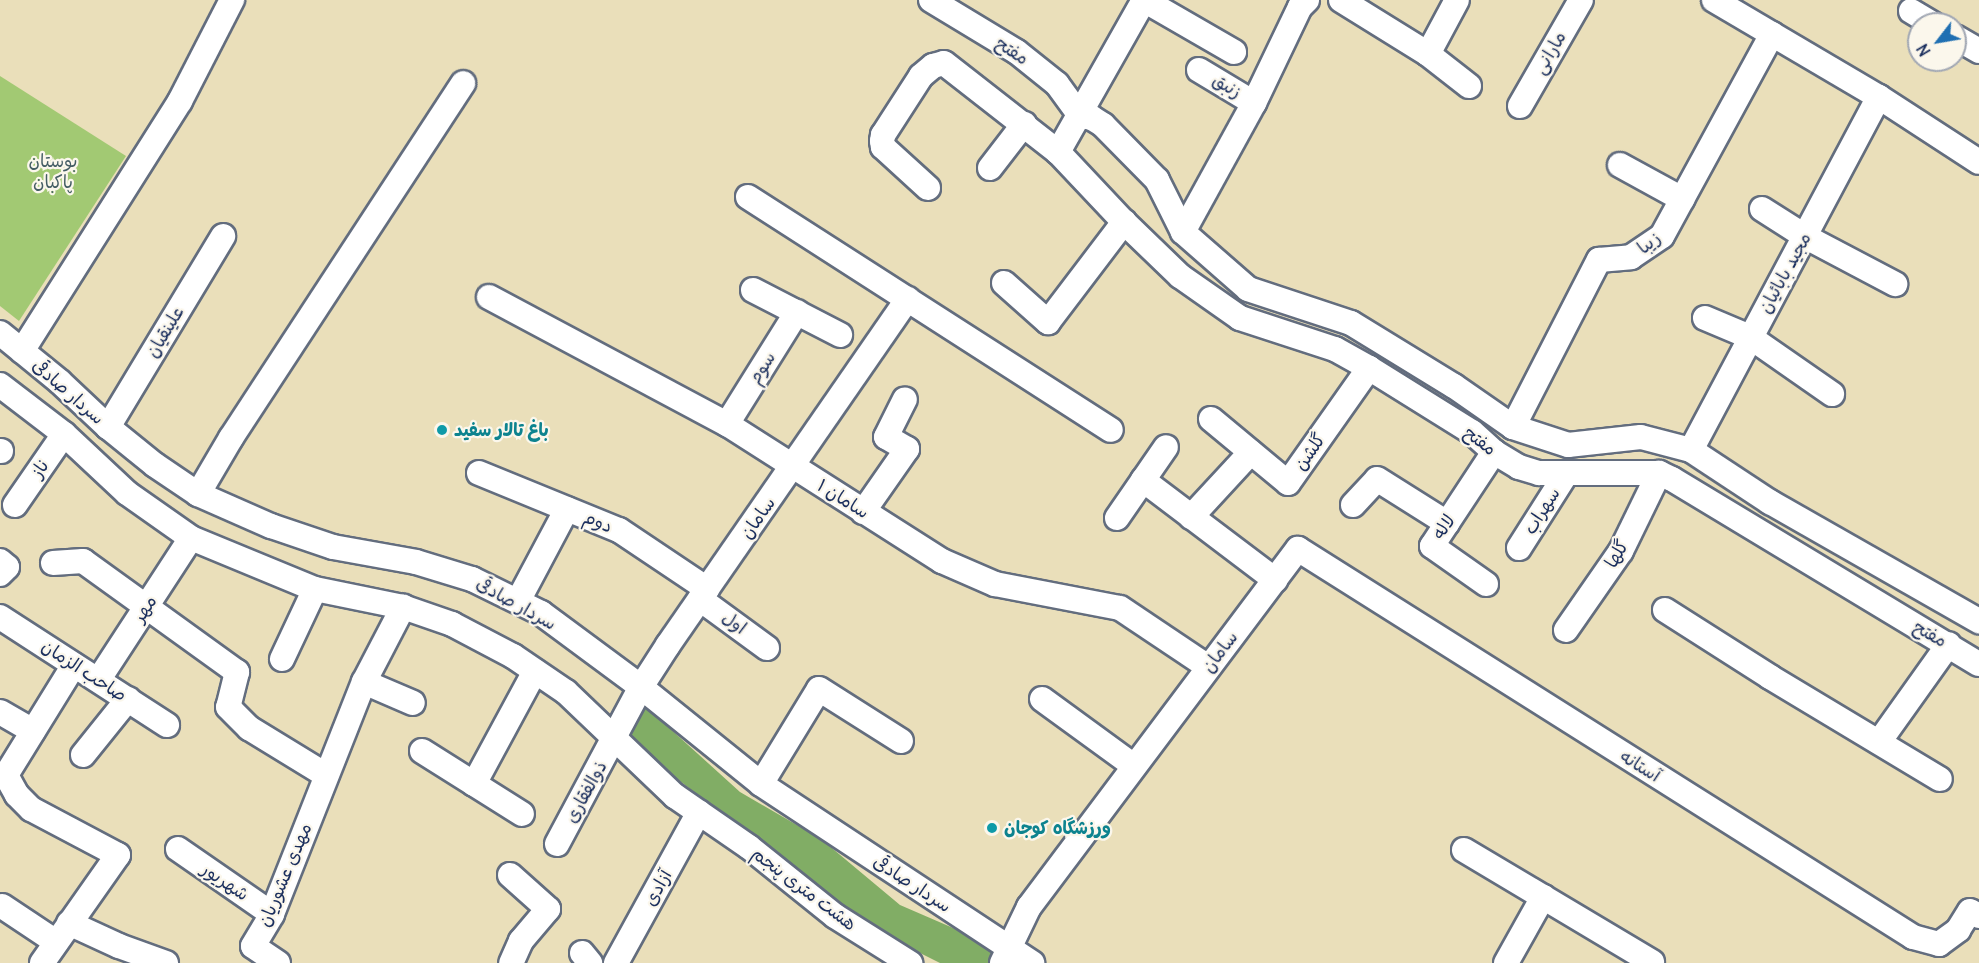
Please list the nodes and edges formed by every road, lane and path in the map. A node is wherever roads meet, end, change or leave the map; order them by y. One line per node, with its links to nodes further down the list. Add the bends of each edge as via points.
1 (232, 0): 44 (street, via 180,101)
2 (931, 0): 20 (street, مفتح, via 1017,52 1057,84)
3 (1144, 0): 12 (street); 20 (street)
4 (1307, 0): 18 (street, via 1300,7)
5 (1341, 0): 13 (street)
6 (1457, 0): 13 (street)
7 (1581, 0): 19 (street, مارانی)
8 (1714, 0): 11 (street)
9 (1911, 10): 10 (street)
10 (1914, 12)
11 (1772, 34): 17 (street); 28 (street, زیبا)
12 (1234, 52)
13 (1428, 54): 16 (street)
14 (1199, 70): 18 (street, زنبق)
15 (463, 83): 64 (street)
16 (1469, 86)
17 (1880, 97): 23 (street); 33 (street, مجید بابائیان)
18 (1254, 103): 31 (street)
19 (1520, 106)
20 (1080, 116): 22 (street); 31 (street, مفتح, via 1103,125 1157,180)
21 (1024, 124): 22 (street, مفتح); 25 (street); 26 (street, مفتح, via 954,68 944,63 933,66 921,76 882,141 883,147)
22 (1058, 152): 30 (street, مفتح)
23 (1979, 162)
24 (1620, 165): 28 (street)
25 (990, 168)
26 (928, 189)
27 (748, 197): 38 (street)
28 (1682, 199): 52 (street, زیبا, via 1662,236 1631,257 1599,260)
29 (1762, 209): 33 (street)
30 (1124, 222): 34 (street, via 1048,322); 45 (street, مفتح, via 1180,276 1240,318 1335,349)
31 (1183, 232): 52 (street, مفتح, via 1248,289 1351,323)
32 (223, 236): 51 (street, علینقیان)
33 (1806, 237): 35 (street); 43 (street, مجید بابائیان)
34 (1004, 284)
35 (1895, 284)
36 (753, 290): 39 (street)
37 (489, 297): 50 (street, سامان ۱)
38 (908, 299): 53 (street); 59 (street, سامان)
39 (797, 312): 42 (street); 50 (street, سوم)
40 (1705, 318): 43 (street)
41 (0, 333): 44 (street, سردار صادقی)
42 (840, 335)
43 (1750, 337): 47 (street); 56 (street, مجید بابائیان)
44 (22, 351): 51 (street, سردار صادقی)
45 (1369, 368): 57 (street, گلشن, via 1287,483); 58 (street, مفتح, via 1472,432)
46 (0, 385): 54 (street, هشت متری پنجم)
47 (1832, 394)
48 (905, 399): 68 (street, via 885,437 907,449)
49 (1211, 419): 57 (street, گلشن)
50 (727, 424): 59 (street, سامان ۱)
51 (108, 427): 64 (street, سردار صادقی)
52 (1513, 427): 56 (street, مفتح, via 1568,445 1641,437)
53 (1111, 430)
54 (64, 434): 65 (street, ناز); 72 (street, هشت متری پنجم, via 127,493)
55 (1166, 447): 63 (street)
56 (1691, 450): 87 (street, مفتح, via 1770,502)
57 (1251, 452): 69 (street)
58 (1494, 452): 62 (street, مفتح, via 1519,468); 71 (street, لاله)
59 (793, 468): 68 (street, سامان ۱); 81 (street, سامان)
60 (479, 473): 67 (street, دوم)
61 (1659, 473): 62 (street, مفتح); 88 (street, گلها, via 1621,552); 89 (street, مفتح)
62 (1566, 474): 73 (street, سهراب)
63 (1143, 480): 69 (street); 70 (street)
64 (198, 494): 82 (street, سردار صادقی, via 333,547 416,562 472,579)
65 (15, 505)
66 (1353, 505): 71 (street, via 1377,479)
67 (567, 509): 81 (street, دوم, via 619,530); 82 (street)
68 (863, 512): 94 (street, سامان ۱, via 942,561 995,584 1120,608)
69 (1191, 517): 78 (street)
70 (1117, 518)
71 (1447, 523): 79 (street, لاله, via 1432,546)
72 (191, 538): 80 (street, هشت متری پنجم); 83 (street, مهر)
73 (1519, 548)
74 (1298, 549): 78 (street, سامان); 124 (street, آستانه, via 1913,937 1939,944 1958,930 1970,911)
75 (0, 561): 77 (street, via 7,567)
76 (53, 563): 83 (street, via 83,561)
77 (0, 574)
78 (1275, 580): 94 (street, سامان)
79 (1486, 584)
80 (315, 589): 84 (street, هشت متری پنجم); 91 (street)
81 (704, 594): 90 (street, اول); 98 (street, سامان)
82 (518, 602): 98 (street, سردار صادقی, via 541,613)
83 (147, 606): 96 (street, مهر); 111 (street, via 237,672 228,707 249,728)
84 (403, 607): 95 (street, هشت متری پنجم, via 452,624); 97 (street, مهدی عشوریان)
85 (1665, 609): 107 (street)
86 (0, 617): 92 (street, صاحب الزمان)
87 (1979, 621)
88 (1566, 630)
89 (1949, 644): 93 (street, مفتح); 107 (street)
90 (767, 648)
91 (282, 659)
92 (74, 664): 96 (street, صاحب الزمان); 104 (street)
93 (1979, 664)
94 (1208, 667): 110 (street, سامان)
95 (535, 671): 105 (street, هشت متری پنجم, via 566,692); 113 (street)
96 (99, 680): 99 (street, صاحب الزمان)
97 (364, 682): 101 (street); 111 (street, مهدی عشوریان)
98 (641, 687): 105 (street, سامان); 114 (street, سردار صادقی)
99 (128, 699): 103 (street, صاحب الزمان); 109 (street)
100 (1042, 699): 110 (street)
101 (412, 703)
102 (0, 712): 104 (street)
103 (167, 725)
104 (33, 731): 125 (street, via 6,775 17,795 31,810 118,855)
105 (615, 740): 115 (street, هشت متری پنجم, via 675,796); 117 (street, ذوالفقاری)
106 (901, 741): 114 (street, via 819,689)
107 (1879, 742): 112 (street)
108 (422, 751): 113 (street)
109 (84, 755)
110 (1134, 766): 127 (street, سامان, via 1029,907)
111 (326, 775): 123 (street, مهدی عشوریان)
112 (1940, 779)
113 (474, 784): 116 (street)
114 (761, 784): 127 (street, سردار صادقی)
115 (699, 812): 132 (street, آزادی); 133 (street, هشت متری پنجم, via 835,916)
116 (522, 814)
117 (557, 844)
118 (178, 849): 123 (street, شهریور)
119 (1464, 850): 121 (street)
120 (510, 875): 126 (street, via 548,909)
121 (1543, 897): 128 (street); 135 (street)
122 (2, 906): 125 (street)
123 (272, 914): 131 (street, مهدی عشوریان, via 253,946)
124 (1979, 916)
125 (62, 932): 129 (street); 130 (street)
126 (516, 952)
127 (1006, 956): 134 (street, سردار صادقی)
128 (1652, 962)
129 (42, 963)
130 (166, 963)
131 (278, 963)
132 (616, 963)
133 (910, 963)
134 (1032, 963)
135 (1506, 963)

